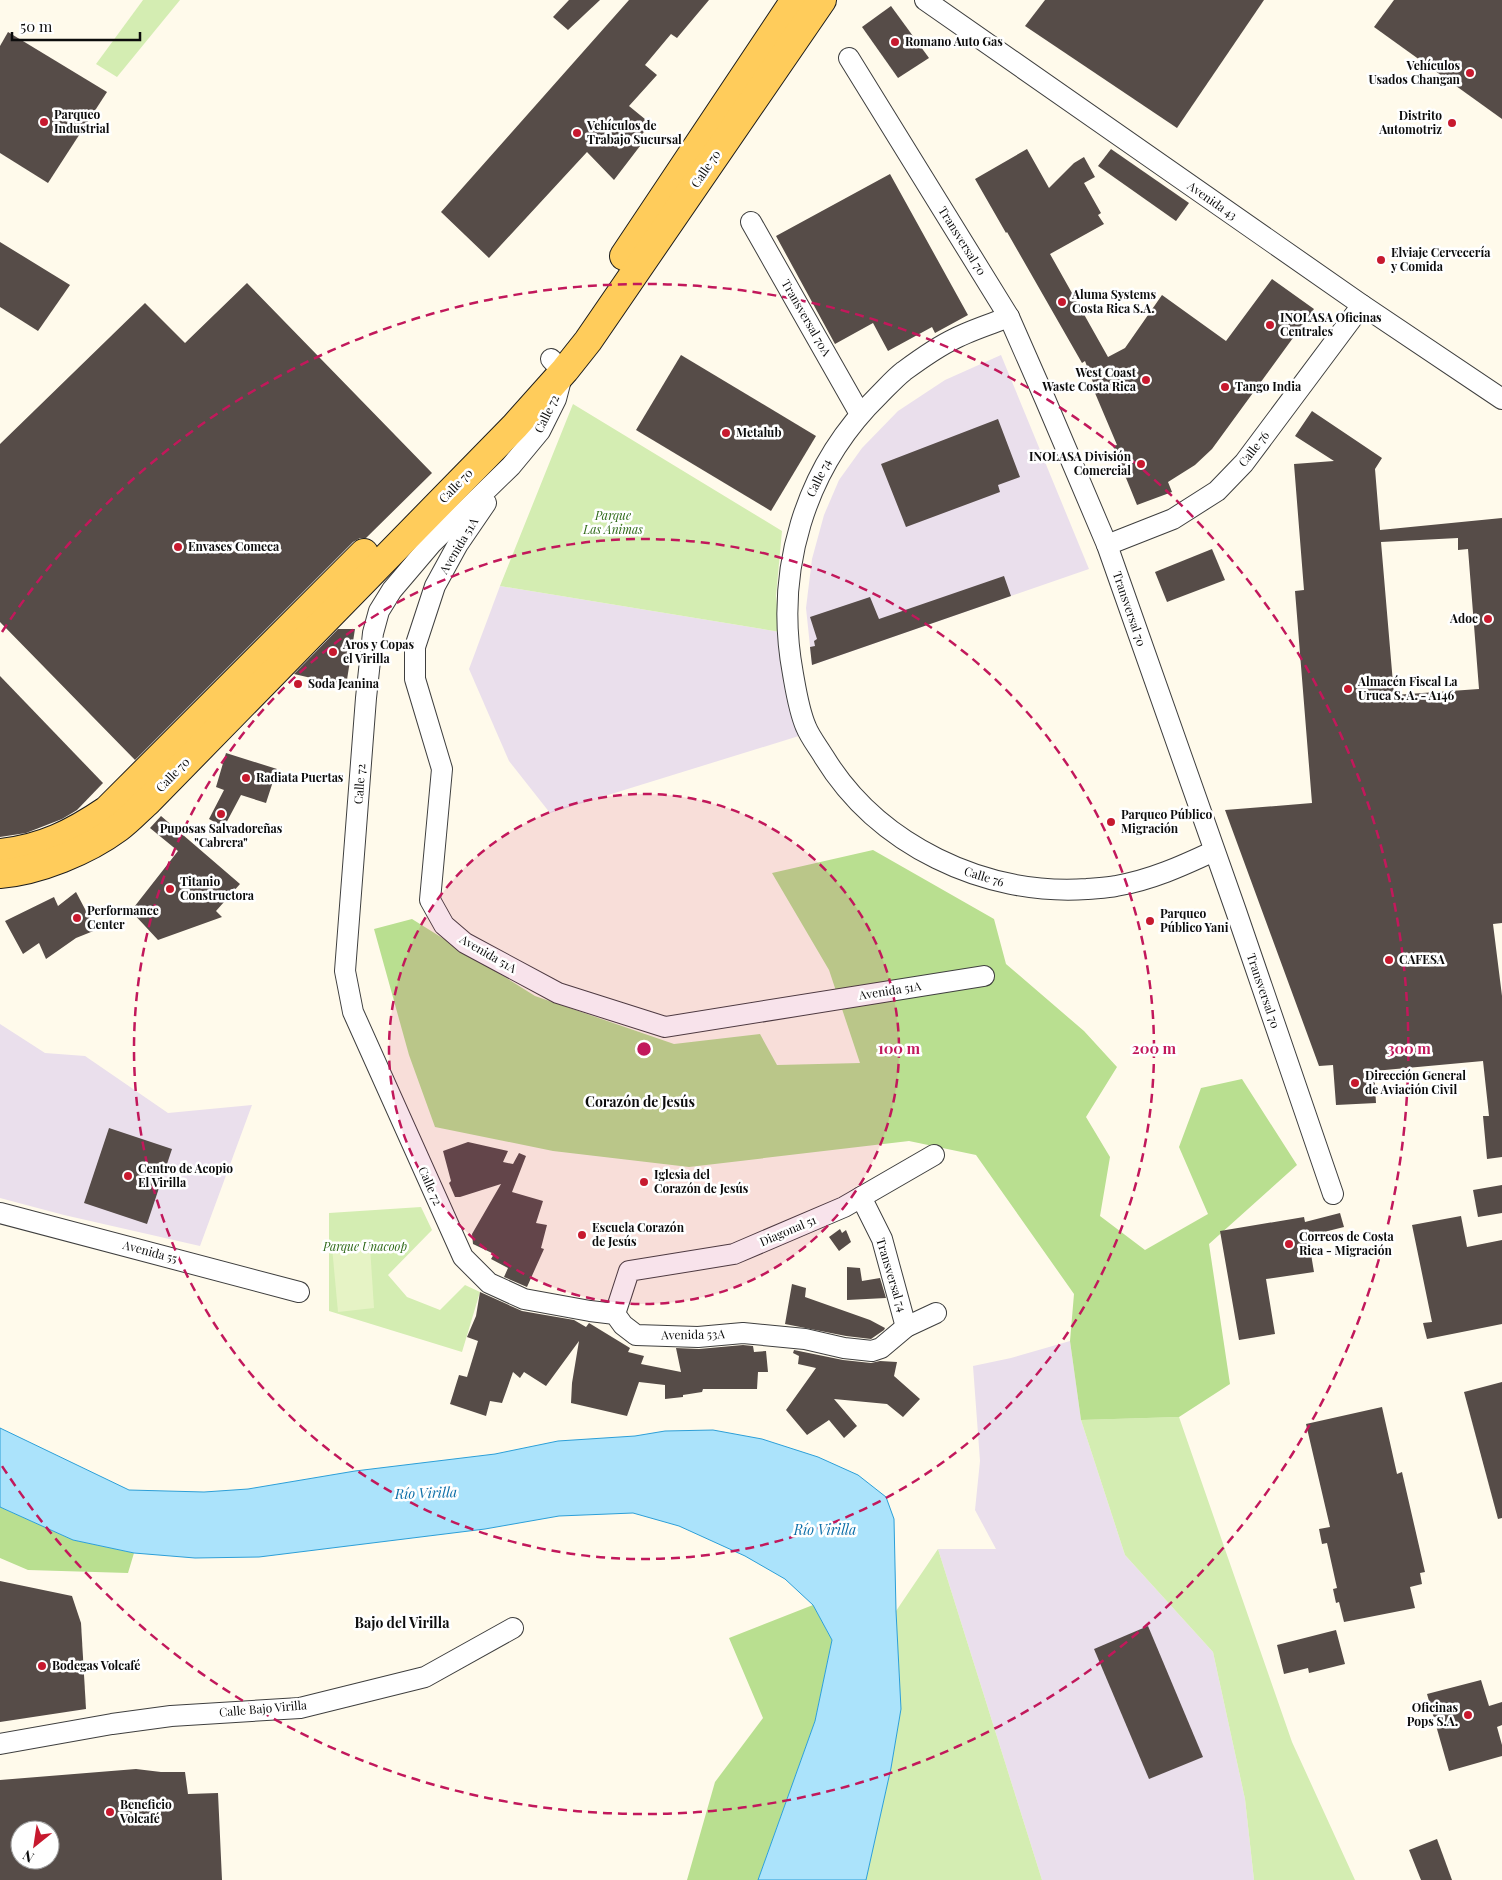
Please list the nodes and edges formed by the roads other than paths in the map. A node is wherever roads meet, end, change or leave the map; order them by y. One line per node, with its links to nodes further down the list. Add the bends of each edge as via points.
1 (795, 0): 8 (main road, Calle 70, via 576,328)
2 (822, 0): 8 (main road, Calle 70, via 588,341)
3 (925, 0): 6 (street, Avenida 43)
4 (849, 58): 7 (street, Transversal 70)
5 (751, 222): 10 (street, Transversal 70A)
6 (1362, 305): 9 (street, Avenida 43); 12 (street, Calle 76, via 1244,463 1217,491 1173,519)
7 (1009, 316): 10 (street, Calle 74, via 954,339 903,372); 12 (street, Transversal 70)
8 (557, 366): 11 (street, Calle 72, via 556,399 540,431); 15 (main road, Calle 70, via 505,411 106,810 78,830 40,846); 16 (main road, Calle 70, via 516,426 149,800 118,828 91,845 48,863)
9 (1502, 398)
10 (860, 414): 13 (street, Calle 74, via 830,455 811,494 789,573 786,612 789,651)
11 (511, 466): 17 (street, Avenida 51A, via 458,544 435,586 415,647 415,679 442,769 430,900 444,925 465,943 558,993 665,1027); 23 (street, Calle 72, via 432,544 392,590 379,611 373,633 367,689 345,971 353,1012 463,1257 489,1283 524,1299)
12 (1107, 545): 14 (street, Transversal 70)
13 (806, 727): 14 (street, Calle 76, via 834,773 869,812 911,845 958,869 1009,885 1062,890 1115,887 1166,873)
14 (1214, 851): 19 (street, Transversal 70)
15 (0, 853)
16 (0, 874)
17 (984, 976)
18 (934, 1155): 20 (street, Diagonal 51)
19 (1333, 1194)
20 (861, 1197): 23 (street, Diagonal 51, via 734,1254 629,1271); 25 (street, Transversal 74, via 882,1239)
21 (0, 1212): 22 (street, Avenida 55)
22 (299, 1292)
23 (615, 1314): 25 (street, Avenida 53A, via 636,1335 698,1337 743,1333 805,1339 872,1351 881,1348)
24 (936, 1314): 25 (street, Avenida 53A)
25 (906, 1326)
26 (513, 1628): 27 (street, Calle Bajo Virilla, via 425,1677 300,1708 172,1716)
27 (0, 1744)

